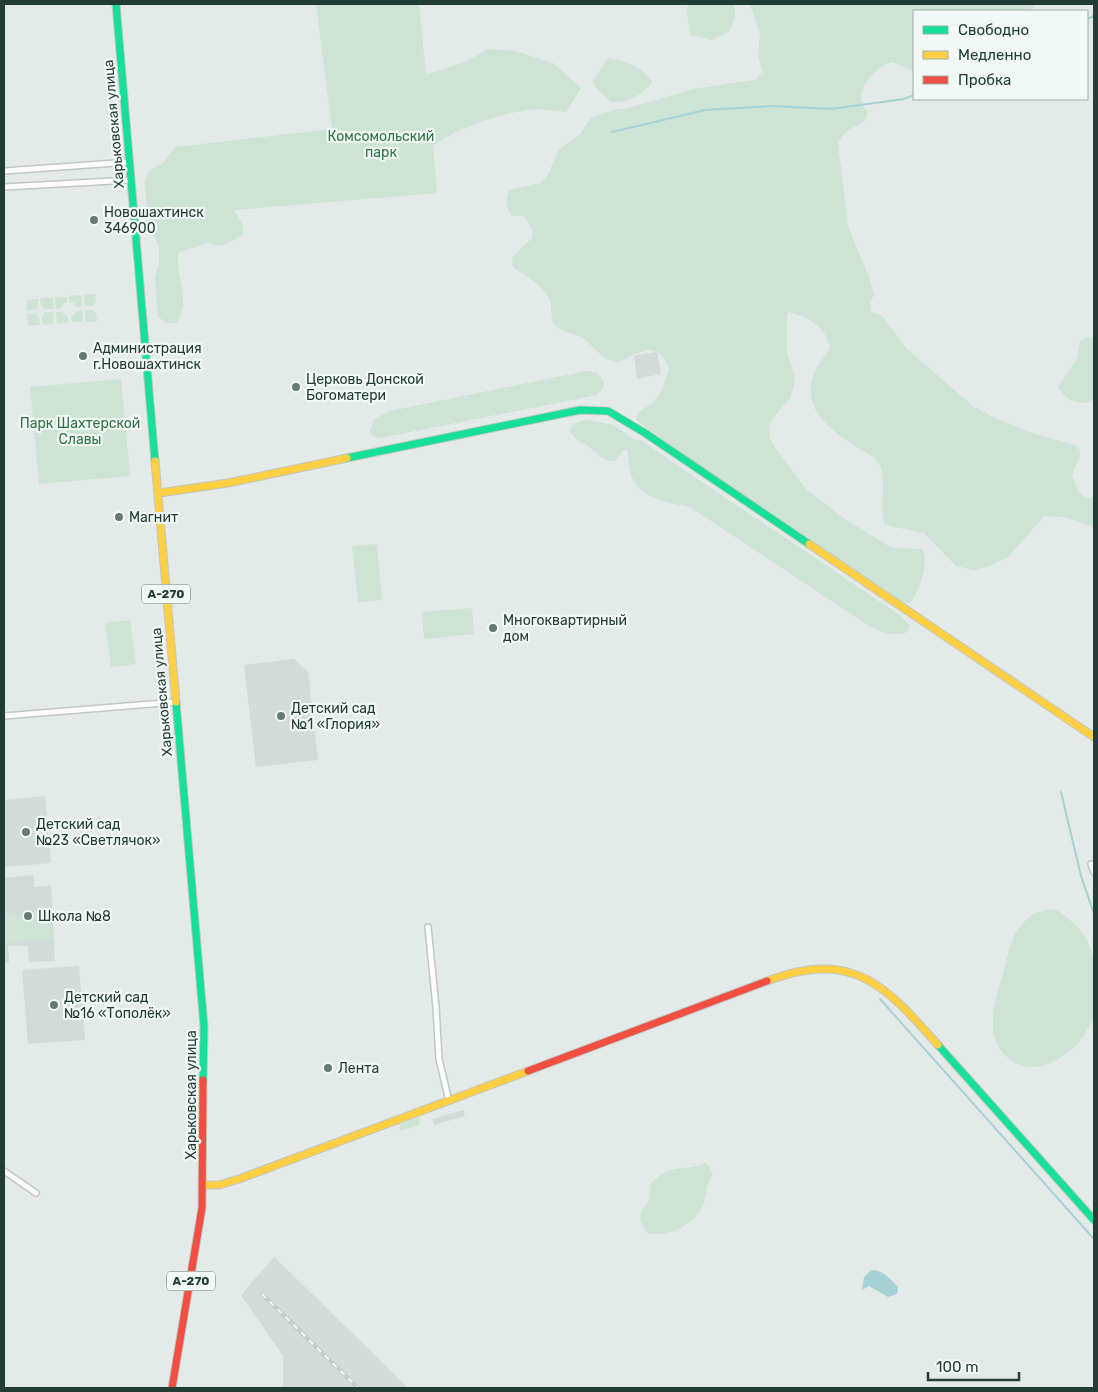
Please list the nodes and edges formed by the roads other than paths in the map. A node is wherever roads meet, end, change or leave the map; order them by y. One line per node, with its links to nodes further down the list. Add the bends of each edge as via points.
1 (116, 4): 2 (main road, Харьковская улица / А-270)
2 (130, 162): 3 (street); 4 (main road, Харьковская улица / А-270)
3 (4, 171)
4 (131, 180): 5 (street); 6 (main road, Харьковская улица / А-270)
5 (4, 187)
6 (159, 493): 7 (main road, Харьковская улица / А-270); 9 (main road, via 228,483 533,418 580,410 602,410 645,433)
7 (176, 702): 8 (street); 15 (main road, Харьковская улица / А-270, via 204,1026)
8 (4, 716)
9 (1094, 736)
10 (1091, 864): 11 (street)
11 (1094, 872)
12 (428, 927): 13 (street, via 439,1059)
13 (449, 1101): 15 (main road, via 239,1179 219,1185); 17 (main road, via 788,973 841,969 870,979 898,1000)
14 (4, 1171): 16 (street)
15 (203, 1185): 18 (main road, Харьковская улица / А-270, via 201,1224)
16 (36, 1193)
17 (1094, 1220)
18 (174, 1377): 19 (main road, А-270); 20 (main road, А-270)
19 (168, 1388)
20 (172, 1388)

